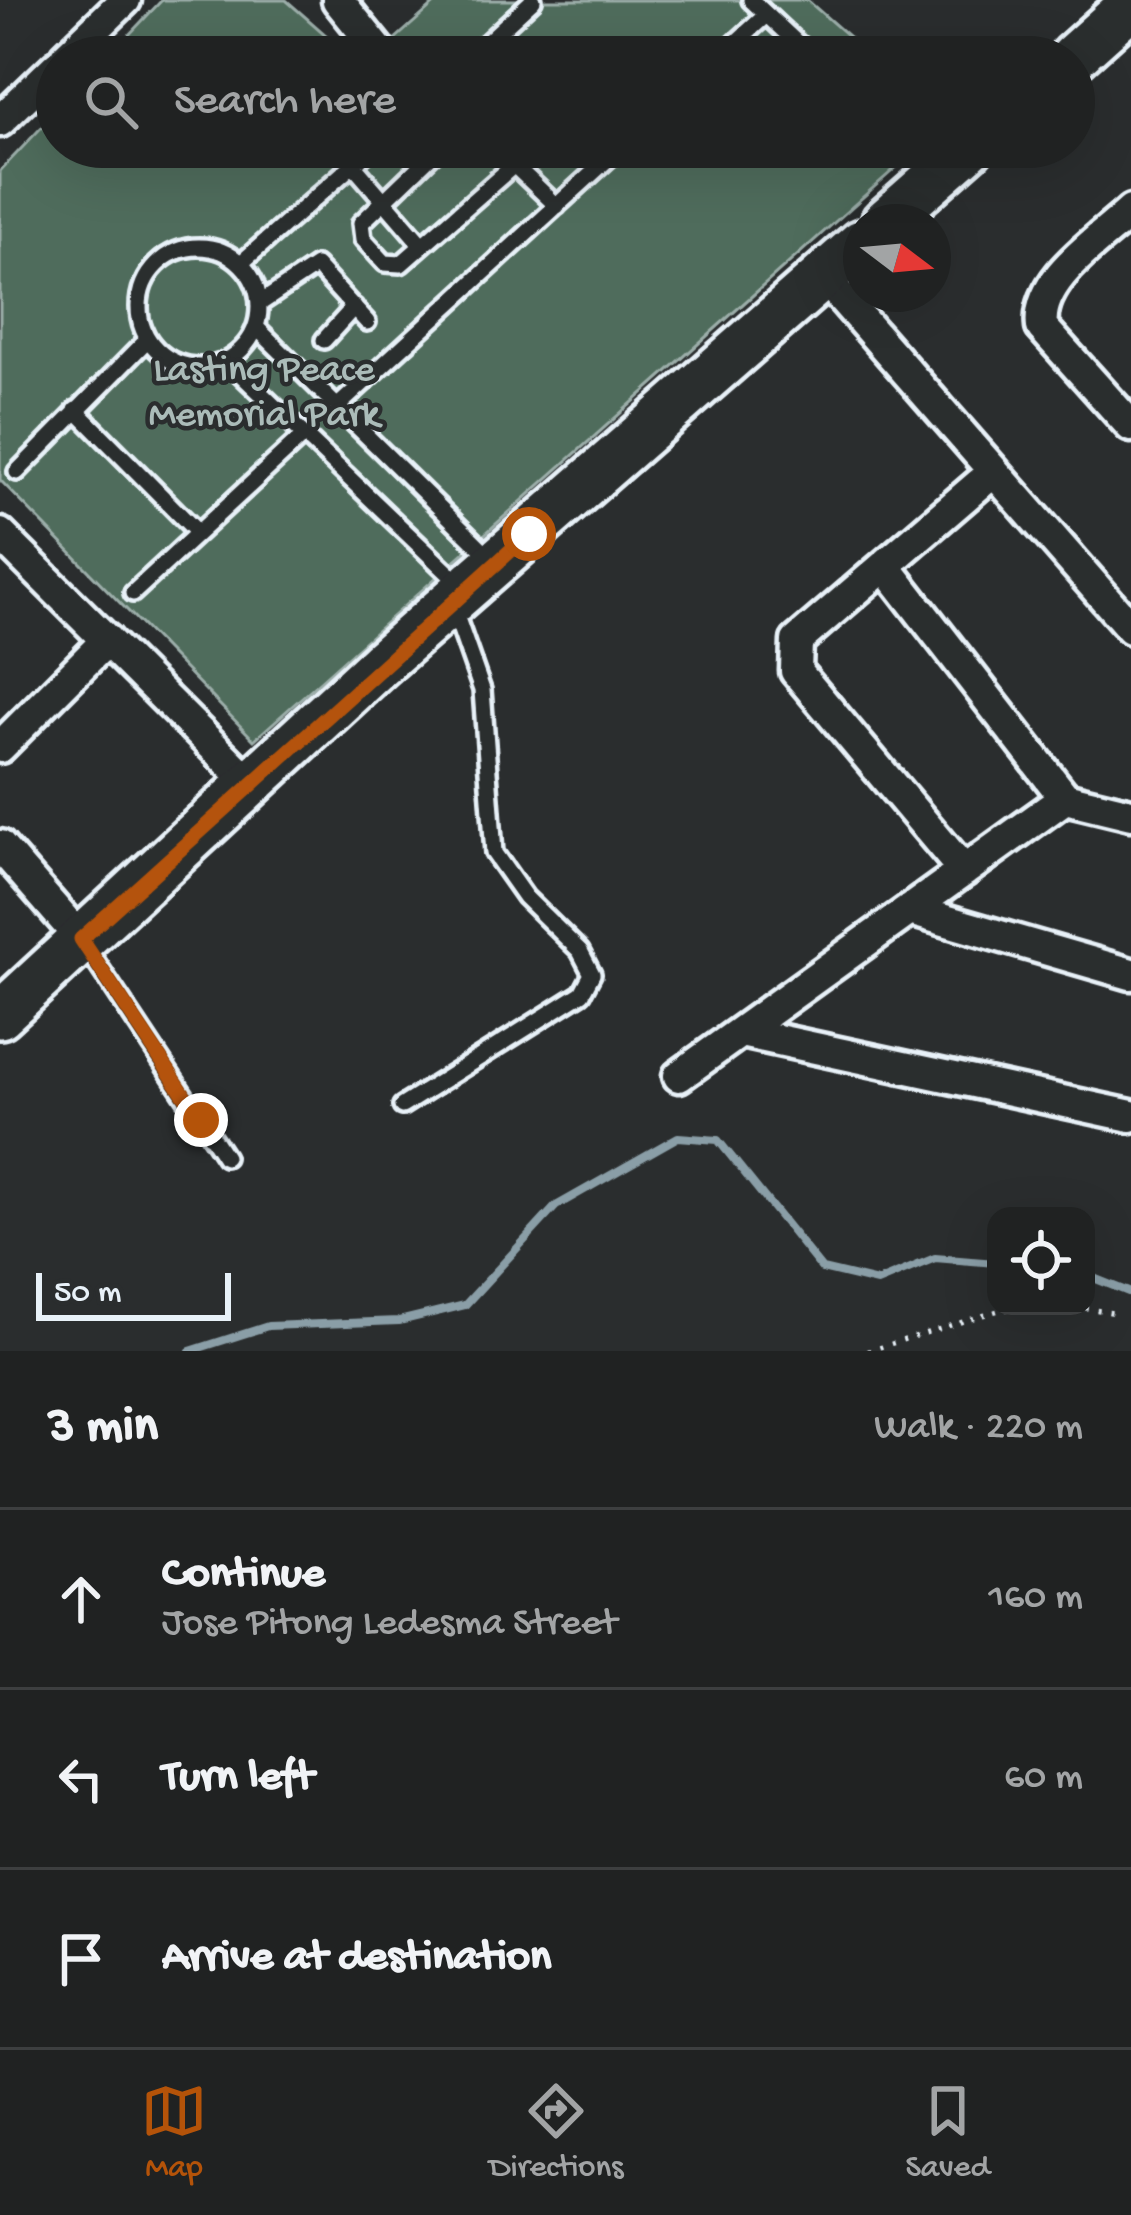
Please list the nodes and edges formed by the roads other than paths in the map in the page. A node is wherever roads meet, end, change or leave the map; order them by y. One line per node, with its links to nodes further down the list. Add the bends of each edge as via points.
1 (125, 0): 7 (street)
2 (338, 0): 8 (street)
3 (533, 0): 9 (lane)
4 (751, 0): 6 (lane)
5 (1117, 12): 12 (main road)
6 (766, 14): 10 (lane); 11 (lane)
7 (88, 36)
8 (367, 36)
9 (494, 36)
10 (742, 36)
11 (790, 36)
12 (1093, 36)
13 (36, 86): 14 (street)
14 (0, 121)
15 (350, 168): 28 (lane)
16 (356, 168): 22 (lane)
17 (418, 168): 22 (lane)
18 (511, 168): 26 (lane)
19 (517, 168): 24 (lane)
20 (598, 168): 24 (lane)
21 (946, 168): 23 (main road)
22 (384, 201): 26 (lane); 26 (lane, via 361,224 363,239 394,266)
23 (905, 204)
24 (557, 206): 37 (lane)
25 (1131, 211): 39 (street, via 1047,290 1040,308 1042,327)
26 (422, 245)
27 (843, 259): 29 (main road)
28 (241, 262): 30 (lane); 34 (lane, via 200,247 159,262 140,298)
29 (823, 276): 42 (street); 46 (main road)
30 (259, 304): 31 (lane, via 316,266); 33 (lane)
31 (354, 307): 32 (lane); 35 (lane)
32 (367, 322)
33 (256, 327): 36 (lane); 37 (lane)
34 (148, 339): 36 (lane, via 183,365); 38 (lane)
35 (324, 340)
36 (227, 361): 40 (lane)
37 (337, 407): 46 (lane)
38 (76, 410): 41 (lane); 43 (lane)
39 (1131, 426)
40 (304, 435): 43 (lane); 46 (lane)
41 (16, 472)
42 (991, 474): 45 (street); 48 (street)
43 (198, 533): 47 (lane)
44 (0, 534): 49 (street)
45 (885, 566): 52 (street); 55 (street, via 797,641 796,671)
46 (471, 584): 51 (main road); 62 (lane, via 494,854 592,974 582,993)
47 (133, 593)
48 (1131, 628)
49 (107, 640): 50 (street); 51 (street)
50 (0, 748)
51 (249, 782): 57 (main road)
52 (1065, 798): 53 (street); 55 (street)
53 (1131, 814)
54 (0, 846): 57 (street)
55 (964, 871): 56 (street)
56 (910, 910): 58 (street); 60 (street)
57 (81, 939): 59 (main road); 64 (lane)
58 (1131, 974)
59 (0, 1016)
60 (741, 1032): 61 (street); 63 (street)
61 (680, 1076)
62 (403, 1106)
63 (1131, 1116)
64 (225, 1157)

